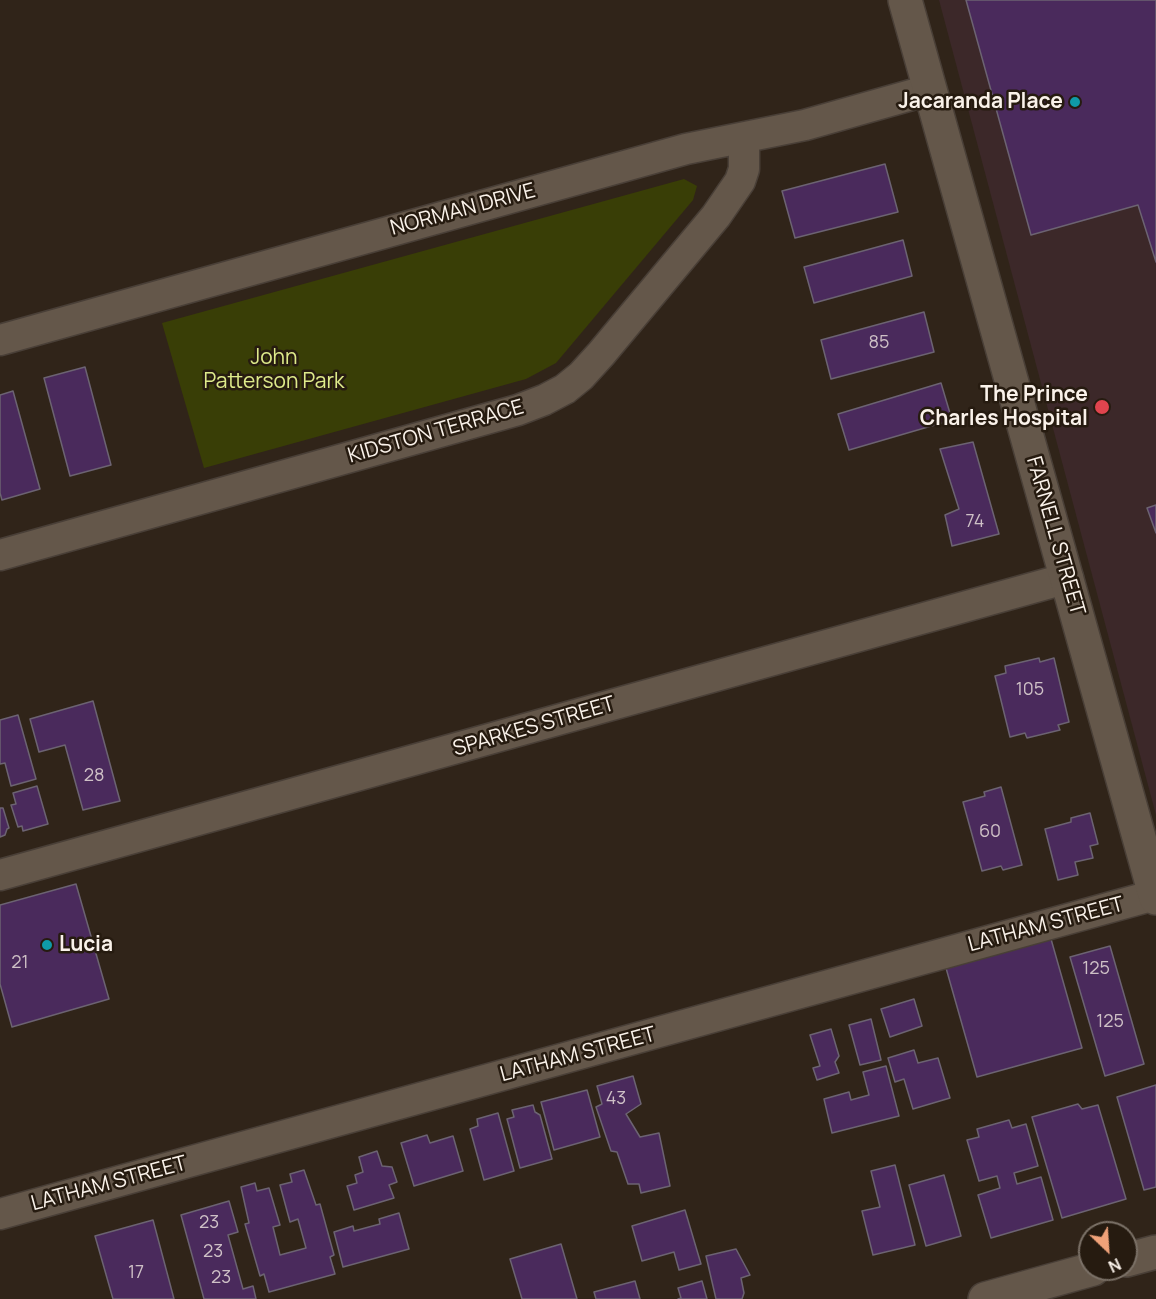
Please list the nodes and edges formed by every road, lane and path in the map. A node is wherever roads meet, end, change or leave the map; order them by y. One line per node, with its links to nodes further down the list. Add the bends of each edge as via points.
1 (905, 0): 2 (street, FARNELL STREET)
2 (929, 90): 3 (street, NORMAN DRIVE); 6 (street, FARNELL STREET)
3 (744, 138): 4 (street, NORMAN DRIVE, via 686,149); 5 (street, KIDSTON TERRACE, via 740,181 716,216 601,354 565,389 518,410)
4 (0, 340)
5 (0, 555)
6 (1068, 578): 7 (street, SPARKES STREET); 8 (street, FARNELL STREET)
7 (0, 875)
8 (1156, 897): 9 (street, LATHAM STREET)
9 (0, 1214)
10 (1156, 1251): 11 (street)
11 (1138, 1256)
12 (1078, 1273): 13 (street)
13 (985, 1299)

